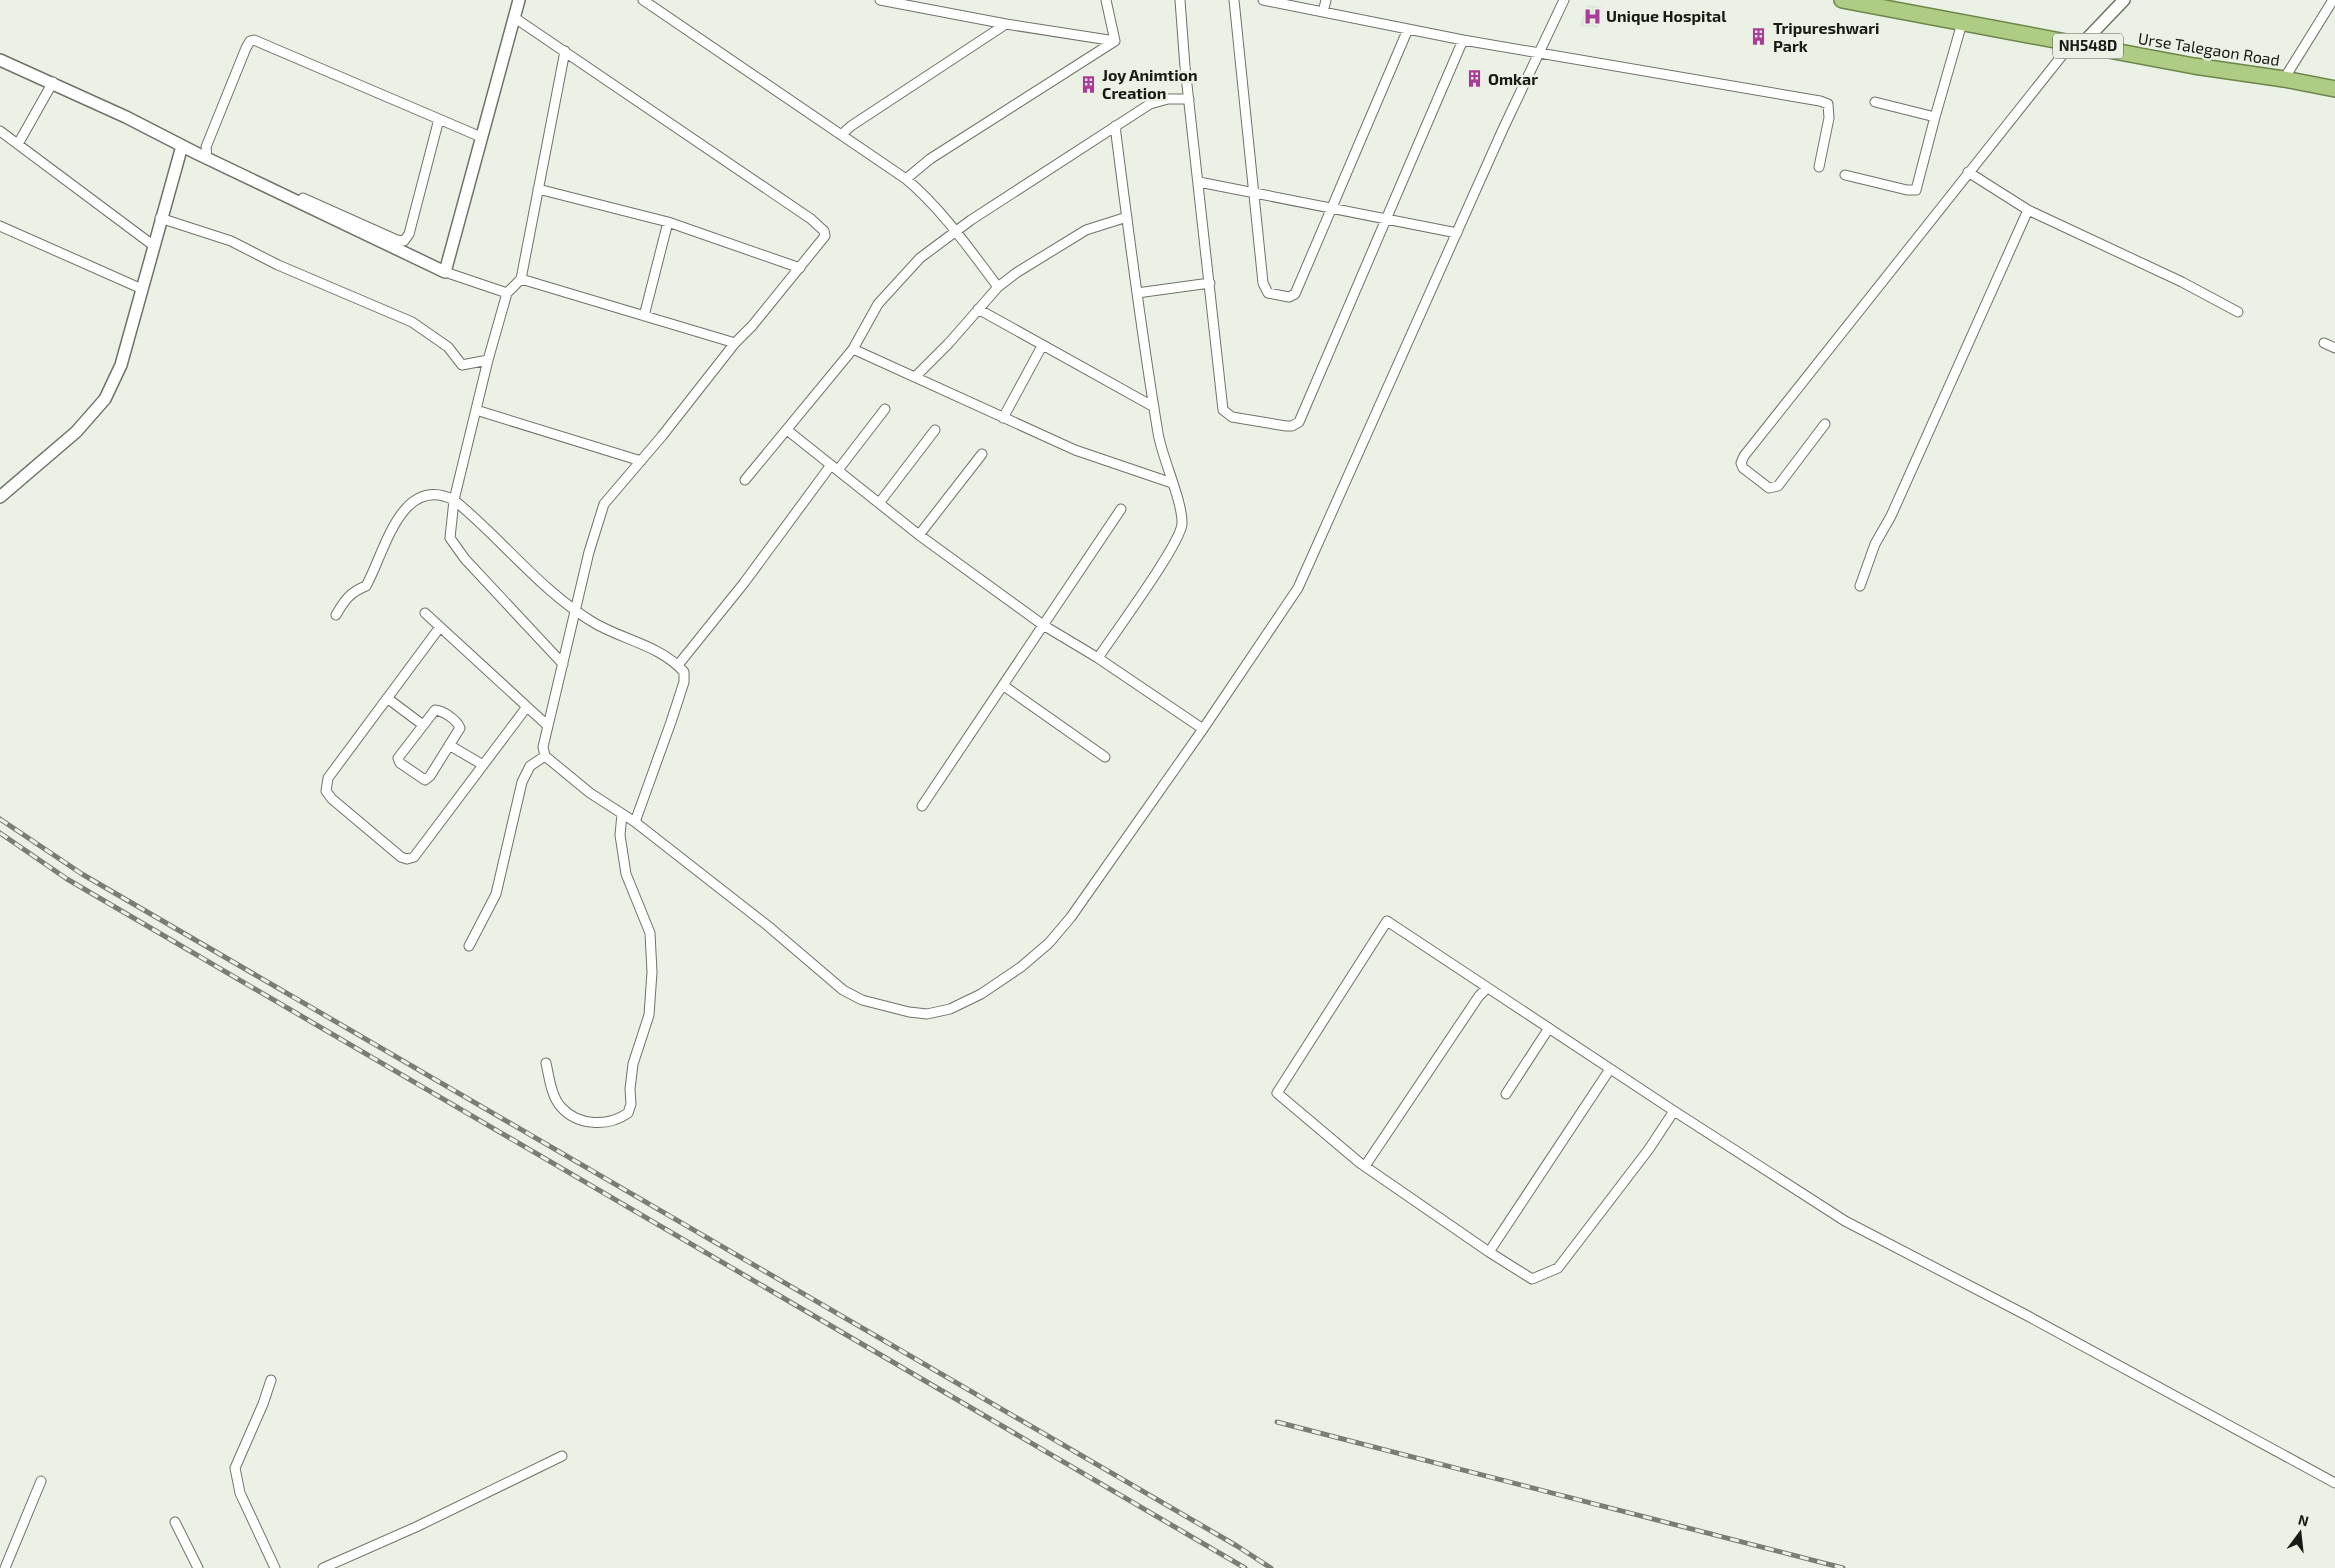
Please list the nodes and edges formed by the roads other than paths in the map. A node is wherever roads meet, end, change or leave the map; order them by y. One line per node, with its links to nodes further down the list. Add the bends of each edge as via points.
1 (519, 0): 14 (street)
2 (643, 0): 33 (street)
3 (880, 0): 16 (street)
4 (1106, 0): 19 (street)
5 (1180, 0): 27 (street)
6 (1234, 0): 45 (street)
7 (1263, 0): 13 (street)
8 (1326, 0): 13 (street)
9 (1564, 0): 22 (street)
10 (1842, 0): 15 (highway, Urse Talegaon Road / NH548D)
11 (2124, 0): 20 (street)
12 (2333, 0): 24 (street)
13 (1323, 12): 17 (street)
14 (515, 18): 21 (street); 34 (street)
15 (1962, 23): 20 (highway, Urse Talegaon Road / NH548D); 29 (street)
16 (1006, 24): 19 (street); 33 (street)
17 (1408, 29): 18 (street); 46 (street)
18 (1463, 40): 22 (street); 50 (street)
19 (1115, 41): 42 (street, via 930,159)
20 (2076, 44): 24 (highway, Urse Talegaon Road / NH548D); 39 (street)
21 (565, 51): 44 (street); 56 (street, via 824,230 825,236)
22 (1539, 52): 38 (street, via 1828,104 1829,118); 54 (street)
23 (0, 60): 25 (street)
24 (2284, 79): 26 (highway, Urse Talegaon Road / NH548D)
25 (53, 82): 35 (street); 36 (street)
26 (2335, 89)
27 (1189, 99): 31 (street, via 1168,99 1150,104); 43 (street)
28 (1875, 102): 29 (street)
29 (1934, 117): 40 (street, via 1916,190)
30 (438, 119): 34 (street); 37 (street, via 254,40 246,48 206,147); 41 (street, via 409,234 404,241)
31 (1115, 126): 48 (street); 53 (street)
32 (0, 131): 35 (street)
33 (841, 135): 42 (street)
34 (481, 137): 57 (street)
35 (18, 144): 55 (street)
36 (182, 146): 37 (street); 49 (street)
37 (207, 158): 57 (street)
38 (1819, 167)
39 (1968, 172): 47 (street); 78 (street, via 1744,456 1743,468 1769,488 1778,486)
40 (1845, 176)
41 (255, 177)
42 (906, 179): 53 (street)
43 (1199, 182): 45 (street); 59 (street)
44 (538, 188): 51 (street); 58 (street)
45 (1255, 193): 46 (street); 46 (street, via 1265,290 1268,293 1289,297 1295,294)
46 (1332, 208): 50 (street)
47 (2028, 210): 65 (street, via 2182,282); 91 (street, via 1891,516 1875,544)
48 (1127, 217): 60 (street, via 1086,230); 63 (street)
49 (160, 218): 55 (street); 72 (street, via 231,241 278,265 412,322 448,347 462,365)
50 (1387, 219): 54 (street); 59 (street, via 1299,422 1292,426 1232,417 1224,410)
51 (668, 222): 56 (street); 66 (street)
52 (0, 226): 61 (street)
53 (954, 232): 60 (street); 71 (street, via 920,258 878,304)
54 (1457, 233): 105 (street, via 1298,588)
55 (154, 246): 61 (street)
56 (800, 268): 67 (street)
57 (445, 272): 62 (street)
58 (521, 279): 62 (street); 66 (street)
59 (1210, 284): 63 (street)
60 (998, 287): 64 (street)
61 (142, 289): 86 (street, via 121,365 105,399 76,432)
62 (507, 293): 72 (street)
63 (1136, 293): 74 (street)
64 (978, 310): 69 (street); 73 (street)
65 (2238, 312)
66 (644, 316): 67 (street)
67 (735, 343): 82 (street)
68 (2324, 343): 70 (street)
69 (1042, 346): 74 (street); 77 (street)
70 (2335, 348)
71 (852, 349): 73 (street); 79 (street)
72 (488, 360): 76 (street)
73 (915, 377): 77 (street)
74 (1154, 407): 85 (street, via 1159,441)
75 (885, 409): 83 (street)
76 (476, 410): 82 (street); 87 (street)
77 (1003, 418): 85 (street, via 1075,450)
78 (1825, 424)
79 (787, 430): 83 (street); 84 (street)
80 (935, 430): 88 (street)
81 (982, 454): 90 (street)
82 (641, 461): 92 (street, via 604,504)
83 (834, 468): 88 (street); 99 (street)
84 (745, 480)
85 (1172, 483): 97 (street, via 1182,524 1177,540)
86 (2, 494)
87 (454, 500): 92 (street); 94 (street, via 444,495 432,495 409,505 393,524 366,586 354,590); 98 (street, via 450,529 454,546)
88 (880, 502): 90 (street)
89 (1121, 509): 95 (street)
90 (919, 534): 95 (street)
91 (1860, 586)
92 (575, 610): 98 (street); 99 (street, via 592,622 639,642)
93 (425, 613): 96 (street)
94 (336, 615)
95 (1043, 625): 97 (street); 100 (street)
96 (440, 628): 101 (street); 102 (street)
97 (1098, 658): 105 (street)
98 (563, 664): 104 (street)
99 (678, 665): 112 (street, via 684,672 684,682)
100 (1004, 686): 108 (street); 110 (street)
101 (387, 698): 103 (street); 109 (street, via 328,778 326,791 401,857 414,857)
102 (526, 708): 104 (street); 109 (street)
103 (423, 725): 106 (street, via 435,710 458,723 460,728); 106 (street, via 398,758 400,763 425,780)
104 (548, 726): 107 (street, via 543,747)
105 (1203, 729): 112 (street, via 1071,917 1049,943 981,994 950,1009 927,1014 884,1007 843,990 768,926)
106 (450, 745): 109 (street)
107 (546, 756): 111 (street, via 590,793); 113 (street, via 530,766 522,782 496,894)
108 (1105, 757)
109 (483, 766)
110 (922, 806)
111 (622, 814): 112 (street); 116 (street, via 620,835 626,874 650,933 652,972 649,1015 634,1064 628,1114 594,1123 572,1115 560,1106 553,1093)
112 (635, 822)
113 (469, 946)
114 (1487, 988): 115 (street); 120 (street); 120 (street, via 1387,921 1277,1093)
115 (1548, 1028): 117 (street); 118 (street)
116 (546, 1063)
117 (1610, 1068): 119 (street); 121 (street)
118 (1506, 1094)
119 (1674, 1111): 121 (street, via 1558,1268 1532,1279); 125 (street, via 1845,1221)
120 (1365, 1166): 121 (street)
121 (1489, 1252)
122 (271, 1380): 129 (street, via 264,1404 235,1468 240,1493)
123 (562, 1456): 130 (street)
124 (41, 1481): 127 (street)
125 (2335, 1483)
126 (175, 1522): 128 (street)
127 (5, 1568)
128 (198, 1568)
129 (275, 1568)
130 (323, 1568)

